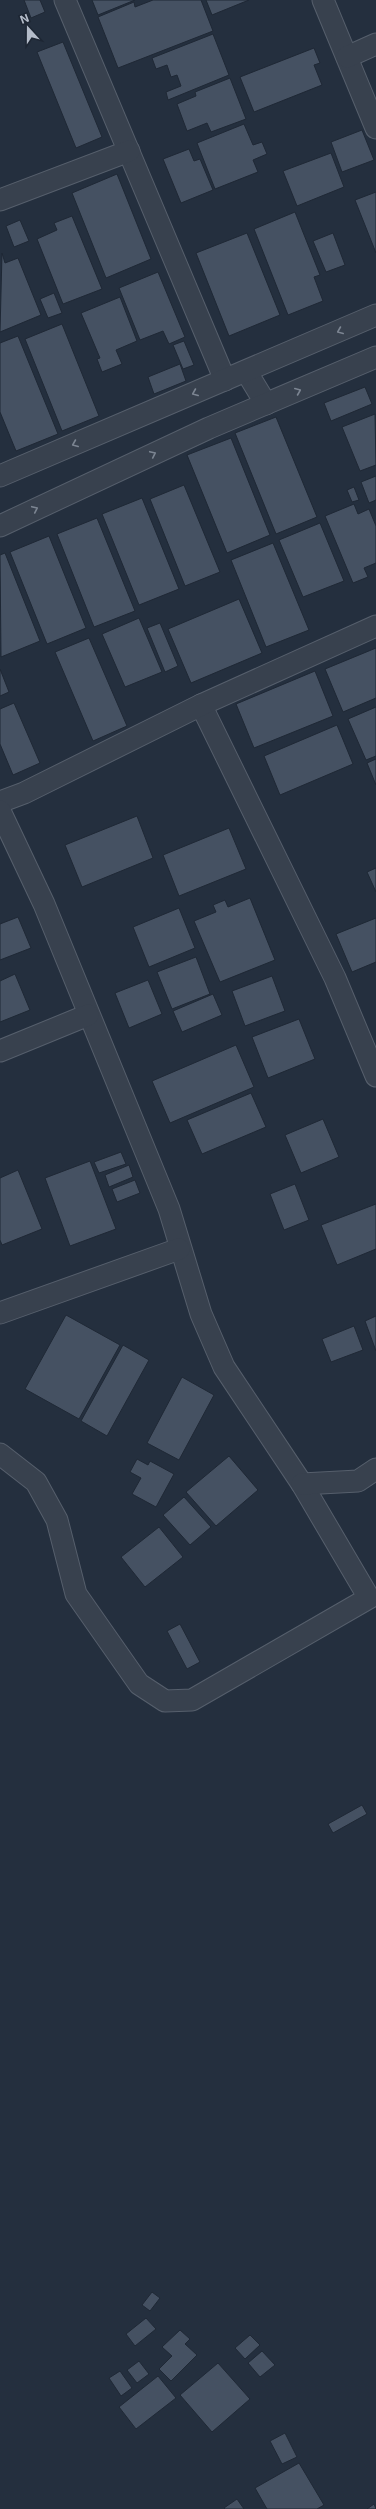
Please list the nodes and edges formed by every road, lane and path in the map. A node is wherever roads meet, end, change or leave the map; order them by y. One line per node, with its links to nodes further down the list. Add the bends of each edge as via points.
1 (65, 0): 6 (street)
2 (323, 0): 4 (street)
3 (376, 44): 4 (street)
4 (346, 57): 5 (street)
5 (376, 128)
6 (129, 150): 7 (street); 11 (street)
7 (0, 200)
8 (376, 315): 10 (street, one-way to 10)
9 (376, 357): 12 (street, one-way to 9)
10 (246, 371): 11 (street); 12 (street)
11 (225, 380): 13 (street, one-way to 13)
12 (266, 404): 14 (street, one-way to 12, via 208,428)
13 (0, 476)
14 (0, 526)
15 (376, 626): 16 (street)
16 (201, 705): 17 (street, via 24,793); 21 (street, via 335,978)
17 (0, 802)
18 (0, 811): 19 (street, via 44,904)
19 (88, 1015): 20 (street); 22 (street, via 169,1209)
20 (0, 1051)
21 (376, 1076)
22 (180, 1249): 23 (street); 26 (street, via 201,1314 224,1367)
23 (0, 1313)
24 (0, 1454): 27 (street, via 36,1482 56,1520 76,1594 104,1637 138,1684 165,1701 192,1700)
25 (376, 1469): 26 (street, via 358,1480)
26 (302, 1484): 27 (street)
27 (374, 1600)

